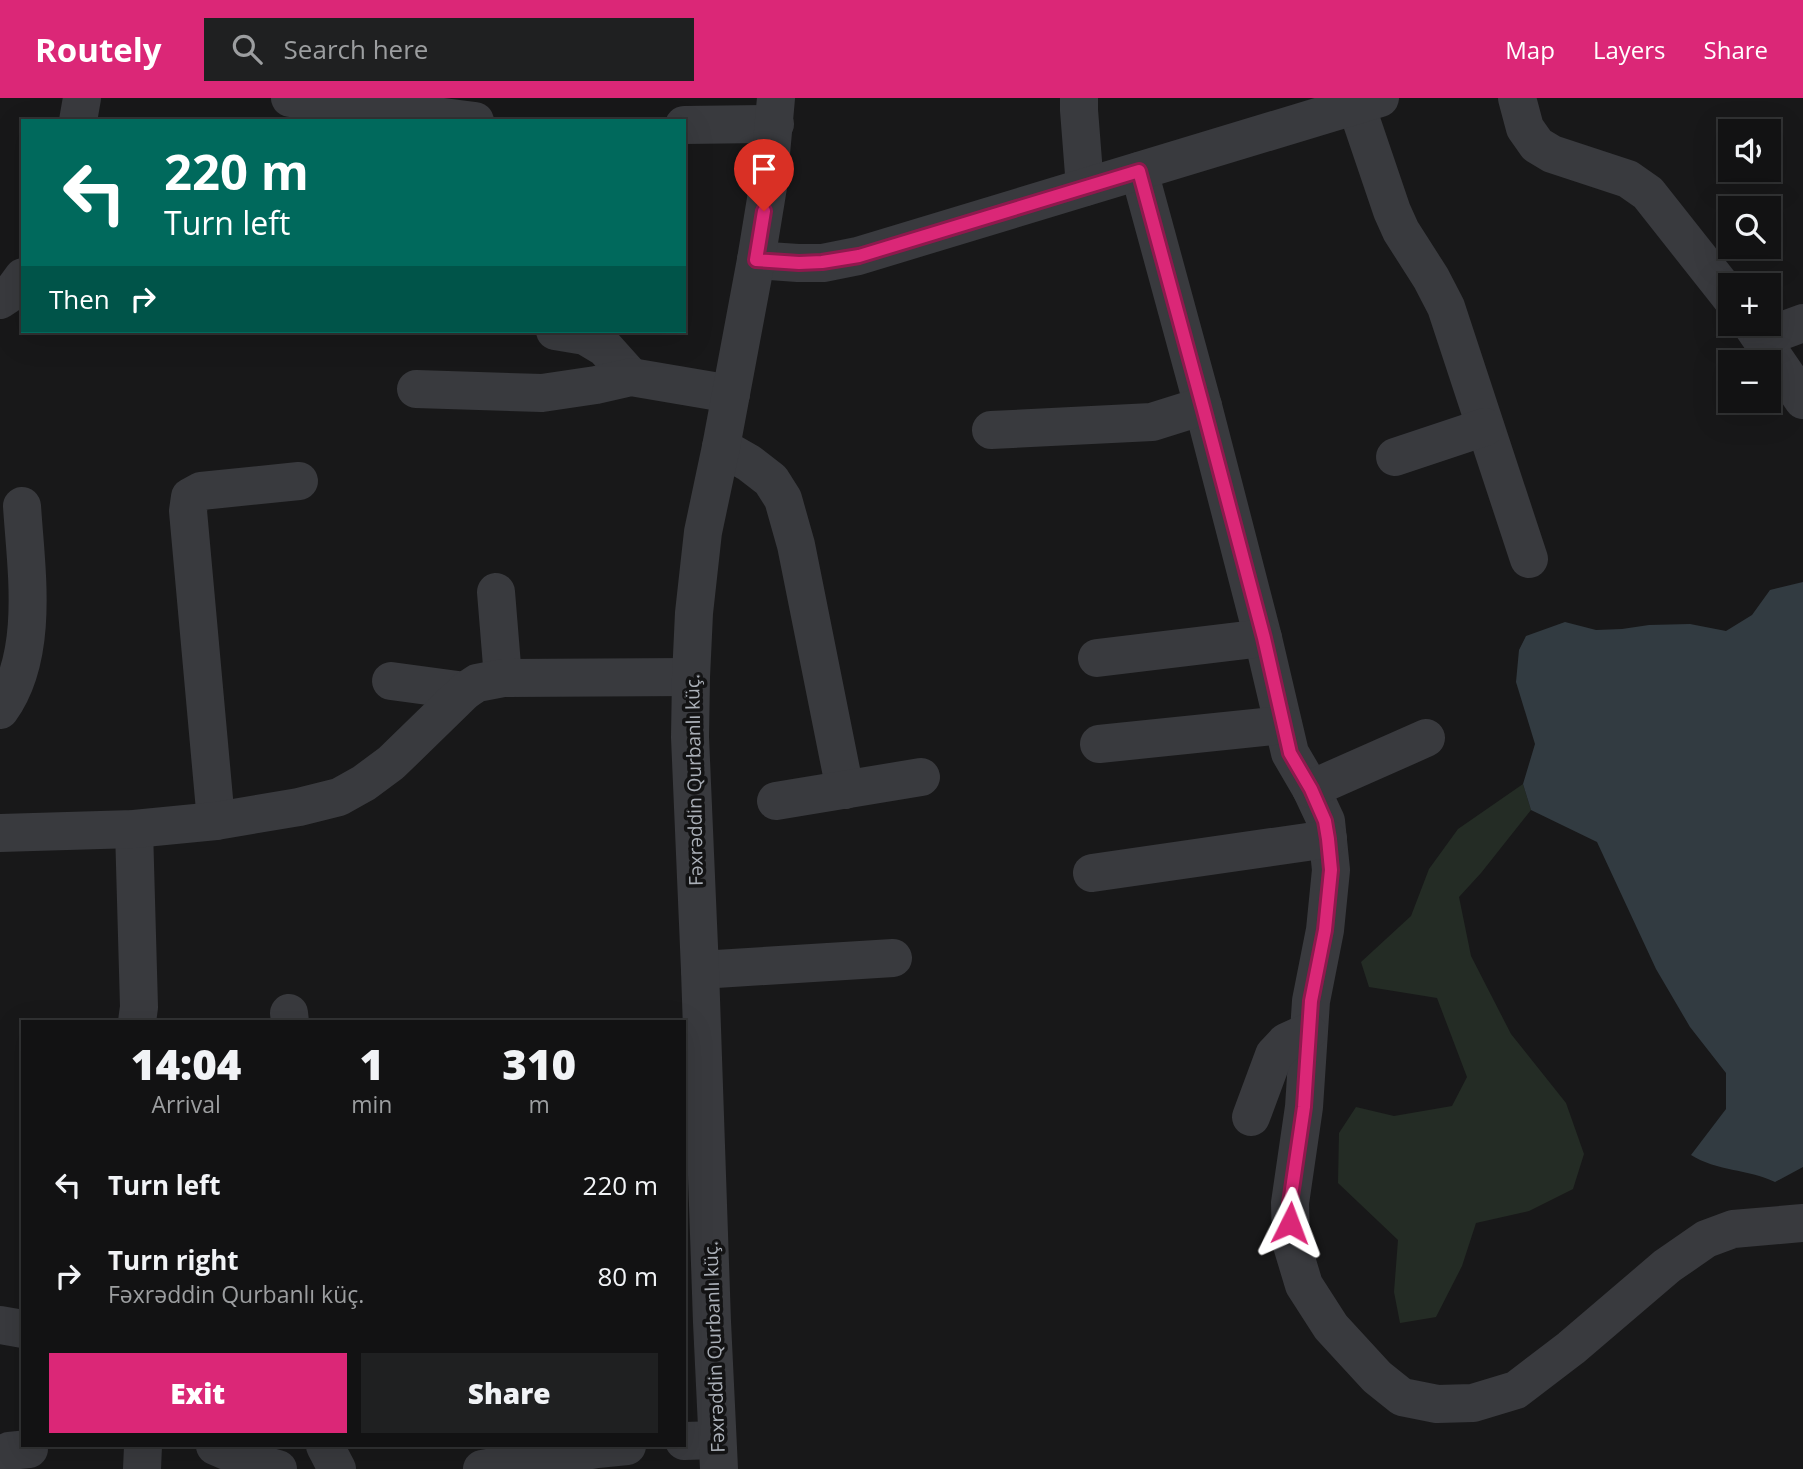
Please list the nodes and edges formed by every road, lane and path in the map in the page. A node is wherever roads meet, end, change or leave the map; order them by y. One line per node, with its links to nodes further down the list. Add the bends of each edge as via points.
1 (82, 98): 7 (street)
2 (290, 98): 8 (street)
3 (1079, 98): 11 (street)
4 (1517, 98): 14 (street, via 1525,128 1537,145 1628,179 1648,193)
5 (1368, 101): 10 (street); 25 (street, via 1397,221 1446,307)
6 (775, 111): 9 (street); 12 (street, Fəxrəddin Qurbanlı küç.)
7 (78, 119)
8 (459, 119)
9 (686, 125)
10 (1139, 171): 11 (street); 24 (street)
11 (1085, 187): 12 (street, via 859,256 799,263)
12 (756, 260): 22 (street, Fəxrəddin Qurbanlı küç.)
13 (21, 280): 15 (street)
14 (1718, 282)
15 (0, 300)
16 (1803, 323): 17 (street)
17 (1781, 327)
18 (567, 333): 20 (street, via 585,336 604,348)
19 (1759, 336): 23 (street)
20 (632, 377): 21 (street, via 542,393); 22 (street)
21 (416, 389)
22 (731, 394): 27 (street, Fəxrəddin Qurbanlı küç.)
23 (1803, 400)
24 (1203, 407): 26 (street, via 1152,422); 33 (street)
25 (1485, 428): 28 (street); 31 (street)
26 (990, 430)
27 (720, 447): 35 (street, Fəxrəddin Qurbanlı küç., via 703,532); 45 (street, via 771,480 783,499)
28 (1395, 457)
29 (299, 481): 47 (street, via 201,491 190,497)
30 (22, 506): 39 (street, via 28,626 18,675)
31 (1529, 559)
32 (496, 592): 36 (street)
33 (1264, 638): 34 (street); 40 (street)
34 (1097, 658)
35 (691, 677): 36 (street); 53 (street, Fəxrəddin Qurbanlı küç.)
36 (503, 678): 38 (street, via 477,682)
37 (391, 681): 38 (street)
38 (465, 691): 47 (street, via 391,763 339,797)
39 (0, 709)
40 (1283, 725): 42 (street); 44 (street, via 1290,753)
41 (1426, 738): 44 (street)
42 (1099, 744)
43 (921, 777): 45 (street)
44 (1311, 789): 50 (street)
45 (845, 790): 46 (street)
46 (776, 801)
47 (216, 821): 48 (street)
48 (134, 829): 49 (street); 54 (street)
49 (0, 833)
50 (1328, 839): 51 (street); 55 (street, via 1331,870 1325,930)
51 (1092, 873)
52 (893, 958): 53 (street)
53 (700, 970): 58 (street, Fəxrəddin Qurbanlı küç.)
54 (137, 1020)
55 (1308, 1032): 56 (street, via 1286,1042 1274,1055); 57 (street, via 1304,1107 1290,1203 1291,1242 1304,1284 1331,1326 1377,1377 1402,1397 1437,1404 1473,1403 1516,1390 1706,1239 1733,1229)
56 (1251, 1117)
57 (1803, 1223)
58 (698, 1321): 65 (street, Fəxrəddin Qurbanlı küç.)
59 (0, 1325): 60 (street)
60 (21, 1329)
61 (143, 1447): 66 (street)
62 (217, 1447): 67 (street)
63 (326, 1447): 68 (street)
64 (617, 1447): 69 (street)
65 (707, 1450)
66 (142, 1469)
67 (278, 1469)
68 (337, 1469)
69 (482, 1469)

